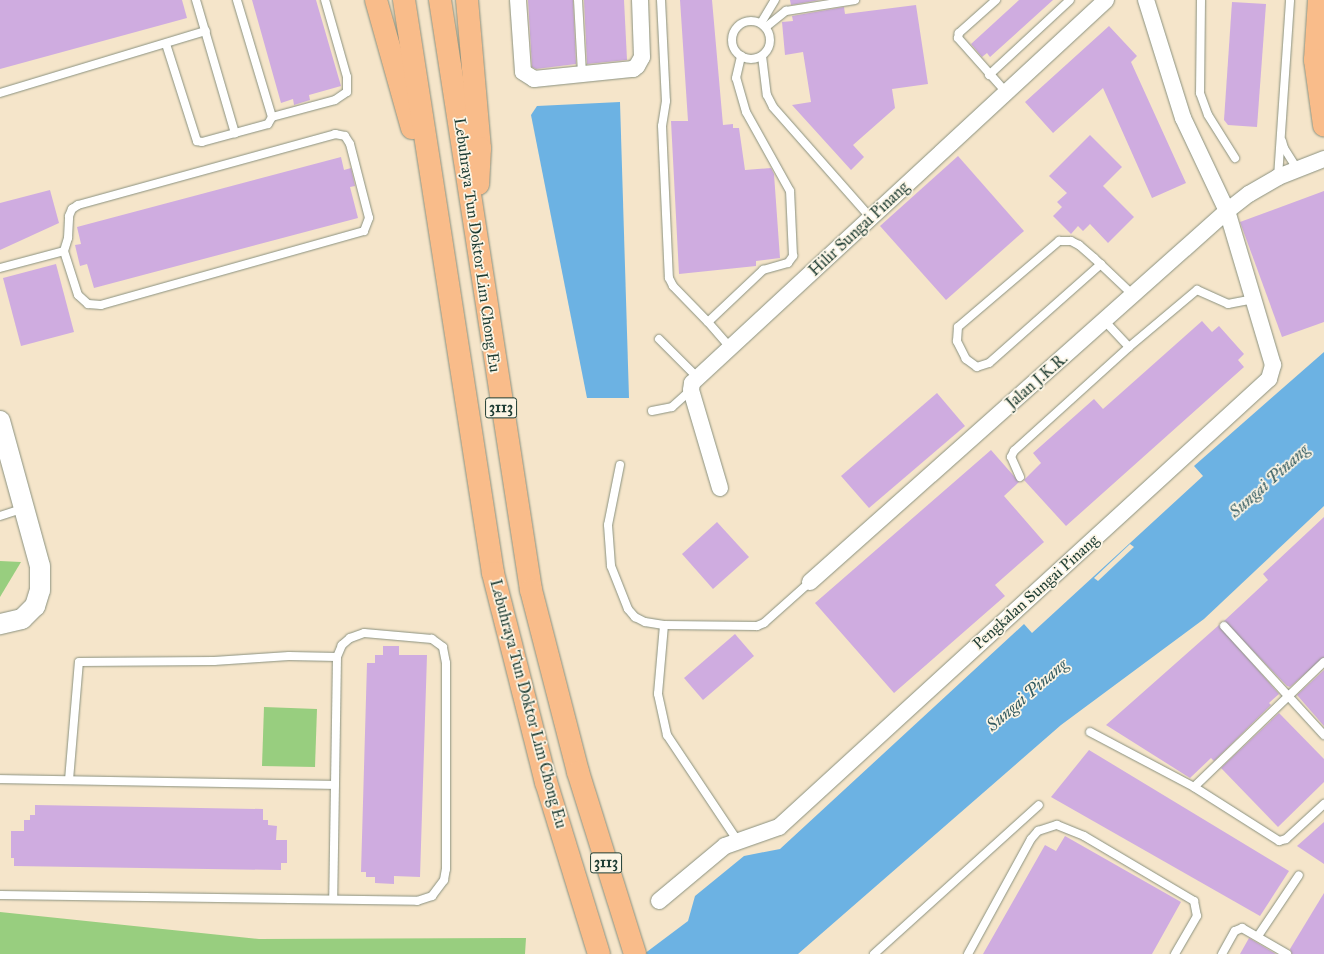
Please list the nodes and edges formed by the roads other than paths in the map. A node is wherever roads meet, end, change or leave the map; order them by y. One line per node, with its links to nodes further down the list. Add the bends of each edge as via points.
1 (196, 0): 22 (lane)
2 (237, 0): 30 (lane)
3 (325, 0): 30 (lane, via 347,77 347,92 335,100)
4 (376, 0): 41 (main road)
5 (404, 0): 41 (main road, Lebuhraya Tun Doktor Lim Chong Eu / 3113)
6 (440, 0): 40 (main road, Lebuhraya Tun Doktor Lim Chong Eu / 3113)
7 (467, 0): 40 (main road, via 480,148)
8 (518, 0): 26 (street, via 525,76 534,79)
9 (578, 0): 26 (lane)
10 (640, 0): 26 (street, via 642,57 637,66 632,69)
11 (661, 0): 48 (lane, via 666,101 662,126 669,278 673,286)
12 (775, 0): 21 (lane)
13 (855, 0): 21 (lane, via 786,10)
14 (996, 0): 27 (lane, via 959,33 958,38)
15 (1070, 0): 27 (lane)
16 (1106, 0): 28 (street, Hilir Sungai Pinang)
17 (1146, 0): 38 (street, Pengkalan Sungai Pinang, via 1183,118)
18 (1201, 0): 34 (lane, via 1200,93 1208,115)
19 (1290, 0): 33 (lane)
20 (1319, 0): 31 (main road, via 1315,60)
21 (763, 25): 24 (lane, via 748,21 736,27 733,46); 25 (lane, via 771,39 767,52)
22 (206, 31): 23 (lane); 32 (lane)
23 (166, 44): 29 (lane); 32 (lane, via 195,138 202,142)
24 (741, 56): 25 (lane, via 751,60); 48 (lane, via 736,78 741,98 757,136 790,191 793,256 788,263 763,270)
25 (762, 56): 39 (lane, via 767,95 772,107)
26 (582, 74)
27 (989, 74): 28 (lane)
28 (1006, 92): 39 (street, Hilir Sungai Pinang)
29 (0, 93)
30 (272, 117): 32 (lane, via 268,124)
31 (1324, 125)
32 (235, 133)
33 (1281, 135): 36 (lane, via 1284,148); 37 (lane)
34 (1235, 158)
35 (1324, 160): 36 (street, Jalan J.K.R.)
36 (1297, 168): 37 (street, Jalan J.K.R.)
37 (1278, 177): 38 (street, Jalan J.K.R., via 1248,194)
38 (1227, 211): 45 (street, Jalan J.K.R.); 46 (street, Pengkalan Sungai Pinang)
39 (870, 218): 51 (street, Hilir Sungai Pinang)
40 (475, 225): 82 (main road, Lebuhraya Tun Doktor Lim Chong Eu / 3113, via 531,590 578,772)
41 (441, 232): 81 (main road, Lebuhraya Tun Doktor Lim Chong Eu / 3113, via 493,573 546,782)
42 (64, 251): 42 (lane, via 68,238 69,216 72,209 78,205 335,134 348,139 369,218 368,228 356,235 101,305 88,304 78,295); 44 (lane)
43 (1101, 264): 43 (lane, via 1080,245 1059,242 958,327 957,341 966,359 977,367 989,363); 45 (lane)
44 (0, 268)
45 (1133, 295): 47 (street, Jalan J.K.R.)
46 (1253, 299): 50 (lane, via 1222,303 1197,290); 75 (street, Pengkalan Sungai Pinang, via 1273,365 1269,379 779,827)
47 (1105, 321): 50 (lane); 60 (street, Jalan J.K.R.)
48 (708, 322): 51 (lane)
49 (659, 339): 52 (lane)
50 (1129, 347): 56 (lane, via 1014,451 1012,457)
51 (731, 348): 52 (street, Hilir Sungai Pinang)
52 (695, 384): 53 (lane, via 672,407); 57 (street)
53 (652, 411)
54 (0, 421): 58 (street)
55 (620, 465): 62 (lane, via 608,525 611,566 628,608 635,617 645,622)
56 (1020, 476)
57 (720, 488)
58 (24, 508): 59 (lane); 61 (street, via 40,566 40,590 35,606 22,619)
59 (0, 516)
60 (810, 582): 62 (lane, Jalan J.K.R., via 764,623 757,626)
61 (0, 624)
62 (664, 625): 75 (lane, via 658,694 667,735)
63 (1224, 626): 66 (lane)
64 (337, 657): 70 (lane, via 79,662); 71 (lane); 78 (lane, via 342,645 350,638 364,633 432,639 443,647 446,662 446,869 440,888 432,896 417,901)
65 (1324, 662): 66 (lane)
66 (1289, 694): 68 (lane); 72 (lane)
67 (1090, 732): 72 (lane)
68 (1324, 735)
69 (0, 779): 70 (lane)
70 (69, 780): 71 (lane)
71 (335, 785): 78 (lane)
72 (1194, 787): 73 (lane, via 1279,841 1286,839)
73 (1324, 804)
74 (1039, 805): 83 (lane)
75 (737, 840): 79 (street, Pengkalan Sungai Pinang, via 725,846)
76 (1299, 875): 80 (lane)
77 (0, 895): 78 (lane)
78 (333, 899)
79 (659, 901)
80 (1258, 936): 86 (lane, via 1246,929 1238,929); 87 (lane)
81 (599, 954)
82 (635, 954)
83 (874, 954)
84 (968, 954): 85 (lane, via 1031,839 1038,831 1057,825 1084,836 1194,901 1197,916)
85 (1175, 954)
86 (1222, 954)
87 (1287, 954)

